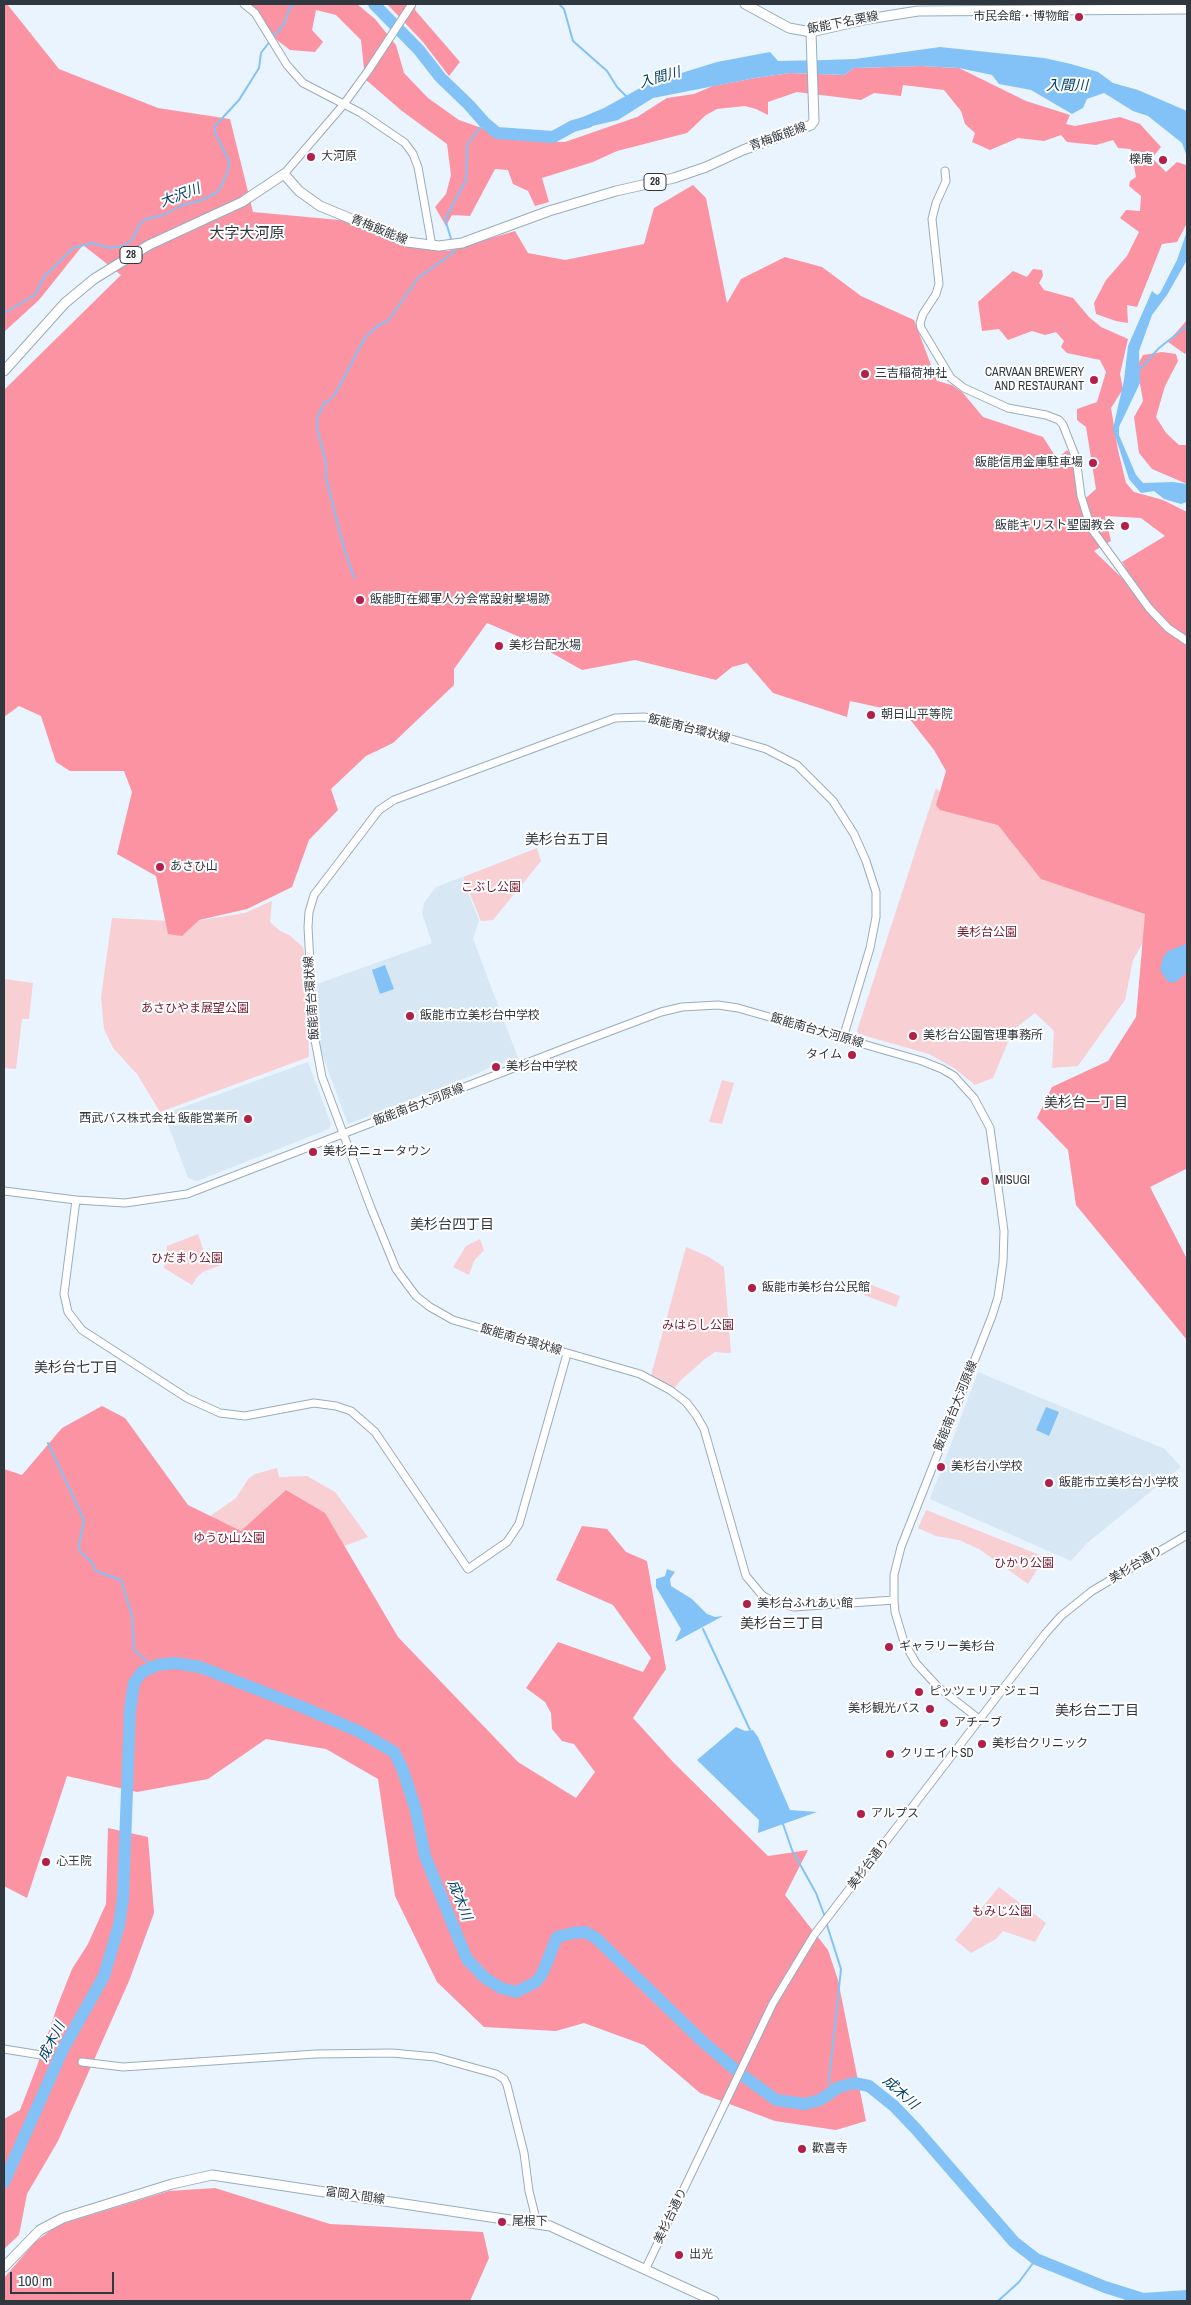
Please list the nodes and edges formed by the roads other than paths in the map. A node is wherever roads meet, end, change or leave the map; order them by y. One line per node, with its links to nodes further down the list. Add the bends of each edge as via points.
1 (244, 4): 7 (street, via 255,13 280,55 303,83)
2 (412, 4): 7 (street)
3 (744, 4): 6 (main road, 飯能下名栗線, via 788,28)
4 (1121, 7): 5 (main road, 飯能下名栗線); 6 (main road, 飯能下名栗線, via 918,11 868,18)
5 (1187, 9)
6 (811, 32): 10 (main road, 青梅飯能線 / 28, via 814,121 811,125 674,178 616,190 462,243)
7 (344, 104): 9 (street); 10 (street, via 383,126 405,143 413,154)
8 (945, 171): 12 (street, via 946,181 932,219 939,284 921,319 921,328 951,378 964,388 1008,408 1046,414 1059,420 1076,458 1081,496 1091,528 1153,613)
9 (284, 174): 10 (main road, 青梅飯能線 / 28, via 299,191 320,206 407,242); 11 (main road, 28, via 242,202 149,245 94,279 65,303)
10 (432, 246)
11 (4, 371)
12 (1187, 641)
13 (843, 1038): 14 (street, 飯能南台大河原線, via 738,1008 682,1007 629,1024); 14 (street, 飯能南台環状線, via 870,948 876,917 876,892 854,834 833,801 797,765 766,749 662,720 615,718 394,800 378,810 314,896 308,927 316,1048 322,1077); 19 (street, 飯能南台大河原線, via 937,1067 954,1076 974,1098 992,1137 1004,1232 998,1297 901,1547 894,1575)
14 (344, 1134): 16 (street, 飯能南台大河原線, via 187,1194 125,1204); 17 (street, 飯能南台環状線, via 396,1269 416,1296 453,1320)
15 (4, 1191): 16 (street, 飯能南台大河原線)
16 (76, 1200): 17 (street, via 64,1294 68,1312 82,1330 187,1398 220,1413 245,1416 314,1402 351,1412 375,1432 468,1569 507,1542 519,1524)
17 (567, 1354): 19 (street, 飯能南台環状線, via 650,1378 686,1402 704,1430 746,1576 762,1595 794,1607)
18 (1187, 1535): 20 (street, 美杉台通り, via 1092,1591 1061,1616)
19 (894, 1600): 20 (street, 飯能南台大河原線, via 904,1642 916,1663 938,1687)
20 (979, 1720): 26 (street, 美杉台通り, via 814,1935 784,1983)
21 (4, 2049): 22 (street)
22 (47, 2056)
23 (82, 2062): 24 (street, via 123,2067 316,2054 392,2053 435,2057 496,2074 507,2085)
24 (537, 2223): 25 (main road, 富岡入間線, via 212,2176 180,2181 63,2218 40,2230); 26 (main road, 富岡入間線, via 560,2230)
25 (4, 2267)
26 (645, 2270): 27 (main road, 富岡入間線)
27 (714, 2301)

